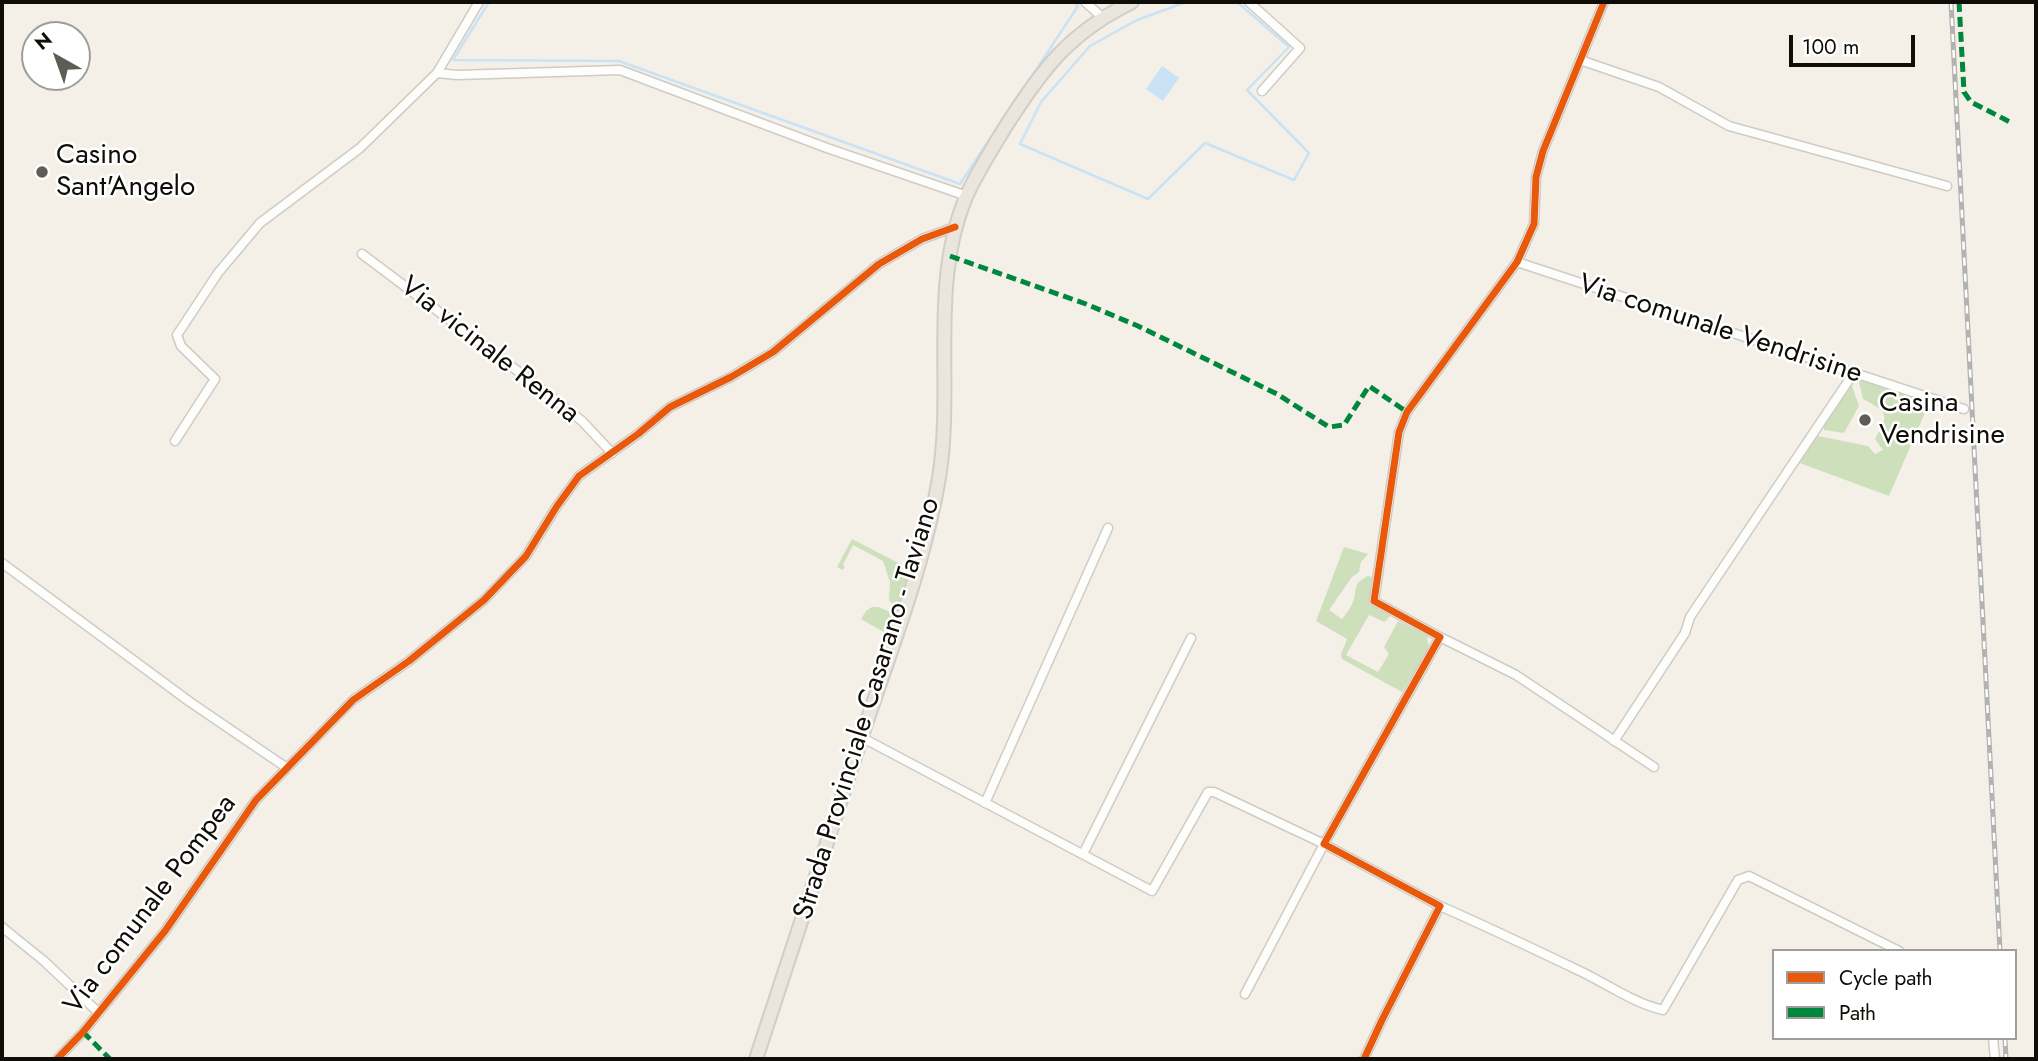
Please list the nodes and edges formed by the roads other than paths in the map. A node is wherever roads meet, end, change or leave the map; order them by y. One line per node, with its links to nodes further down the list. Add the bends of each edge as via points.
1 (479, 2): 8 (street)
2 (1086, 2): 6 (street)
3 (1132, 2): 6 (main road, Strada Provinciale Casarano - Taviano)
4 (1249, 2): 9 (street, via 1300,48)
5 (1604, 2): 7 (street)
6 (1102, 17): 11 (main road, Strada Provinciale Casarano - Taviano, via 1040,74)
7 (1580, 60): 10 (street, via 1659,87 1729,126); 14 (street, via 1543,151 1536,177 1534,224)
8 (437, 73): 11 (street, via 620,70); 17 (street, via 360,148 260,223 218,273 177,335 181,346 215,379)
9 (1262, 92)
10 (1947, 186)
11 (967, 196): 12 (main road, Strada Provinciale Casarano - Taviano)
12 (955, 227): 18 (street, Via comunale Pompea, via 922,239 879,264 773,352 670,407); 23 (main road, Strada Provinciale Casarano - Taviano, via 945,300 939,477 920,557)
13 (362, 254): 18 (street, Via vicinale Renna, via 582,421)
14 (1517, 262): 15 (street, Via comunale Vendrisine); 21 (street, via 1407,412 1399,432 1374,601)
15 (1853, 374): 16 (street, Via comunale Vendrisine); 24 (street, via 1690,617 1685,633)
16 (1964, 410)
17 (175, 441)
18 (612, 453): 26 (street, Via comunale Pompea, via 579,476 526,556 484,600 353,700)
19 (1108, 528): 27 (street)
20 (2, 563): 26 (street)
21 (1440, 637): 24 (street, via 1516,675); 28 (street)
22 (1191, 638): 29 (street)
23 (861, 737): 27 (street); 37 (main road, Strada Provinciale Casarano - Taviano)
24 (1614, 741): 25 (street)
25 (1654, 767)
26 (287, 768): 34 (street, Via comunale Pompea, via 256,800 165,931)
27 (985, 803): 29 (street)
28 (1324, 844): 29 (street, via 1208,792 1152,891); 30 (street); 33 (street)
29 (1083, 854)
30 (1440, 906): 32 (street, via 1642,1005 1663,1010 1738,880 1749,876); 38 (street)
31 (2, 927): 34 (street)
32 (1895, 949)
33 (1245, 994)
34 (99, 1013): 36 (street, Via comunale Pompea)
35 (1993, 1040): 39 (street)
36 (57, 1059)
37 (756, 1059)
38 (1364, 1059)
39 (1995, 1059)

